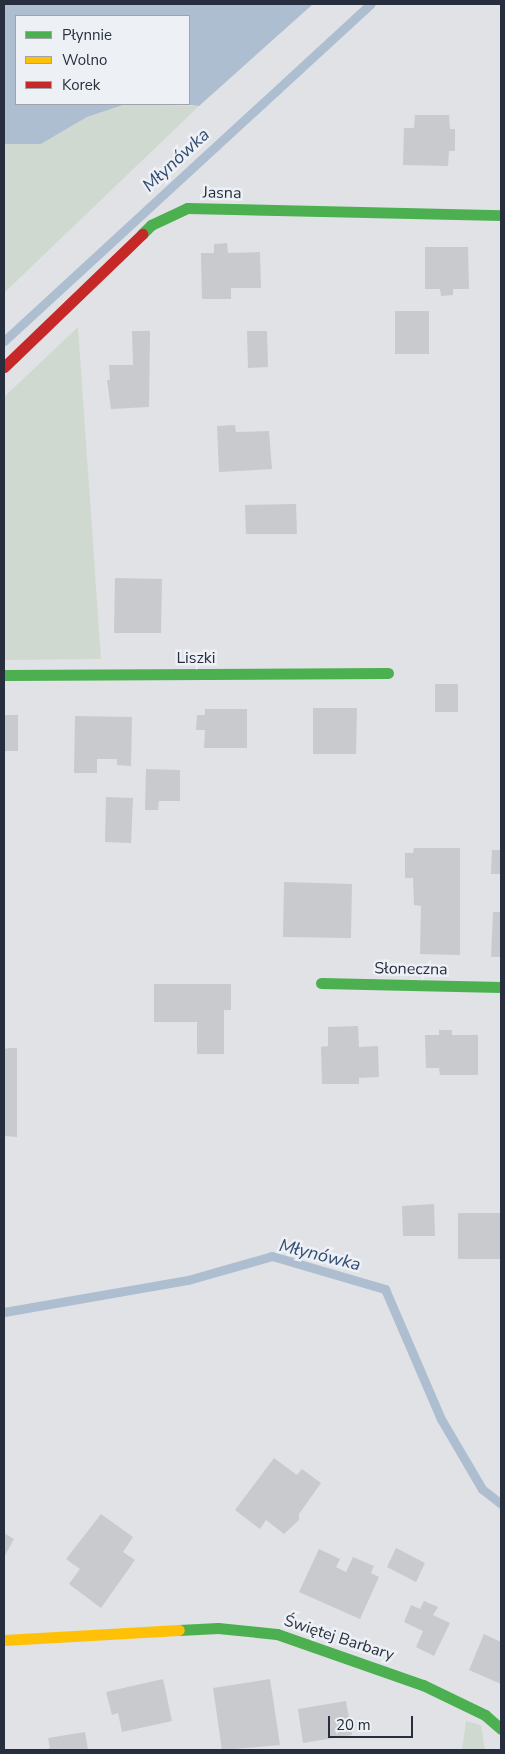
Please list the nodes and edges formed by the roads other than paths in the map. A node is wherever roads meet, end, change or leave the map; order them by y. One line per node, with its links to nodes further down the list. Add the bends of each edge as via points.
1 (501, 214): 2 (street, Jasna, via 187,208 151,225)
2 (4, 367)
3 (388, 673): 4 (street, Liszki)
4 (4, 675)
5 (320, 983): 6 (street, Słoneczna)
6 (501, 987)
7 (4, 1640): 8 (street, Świętej Barbary, via 218,1628 277,1634 423,1685 484,1715)
8 (501, 1729)

